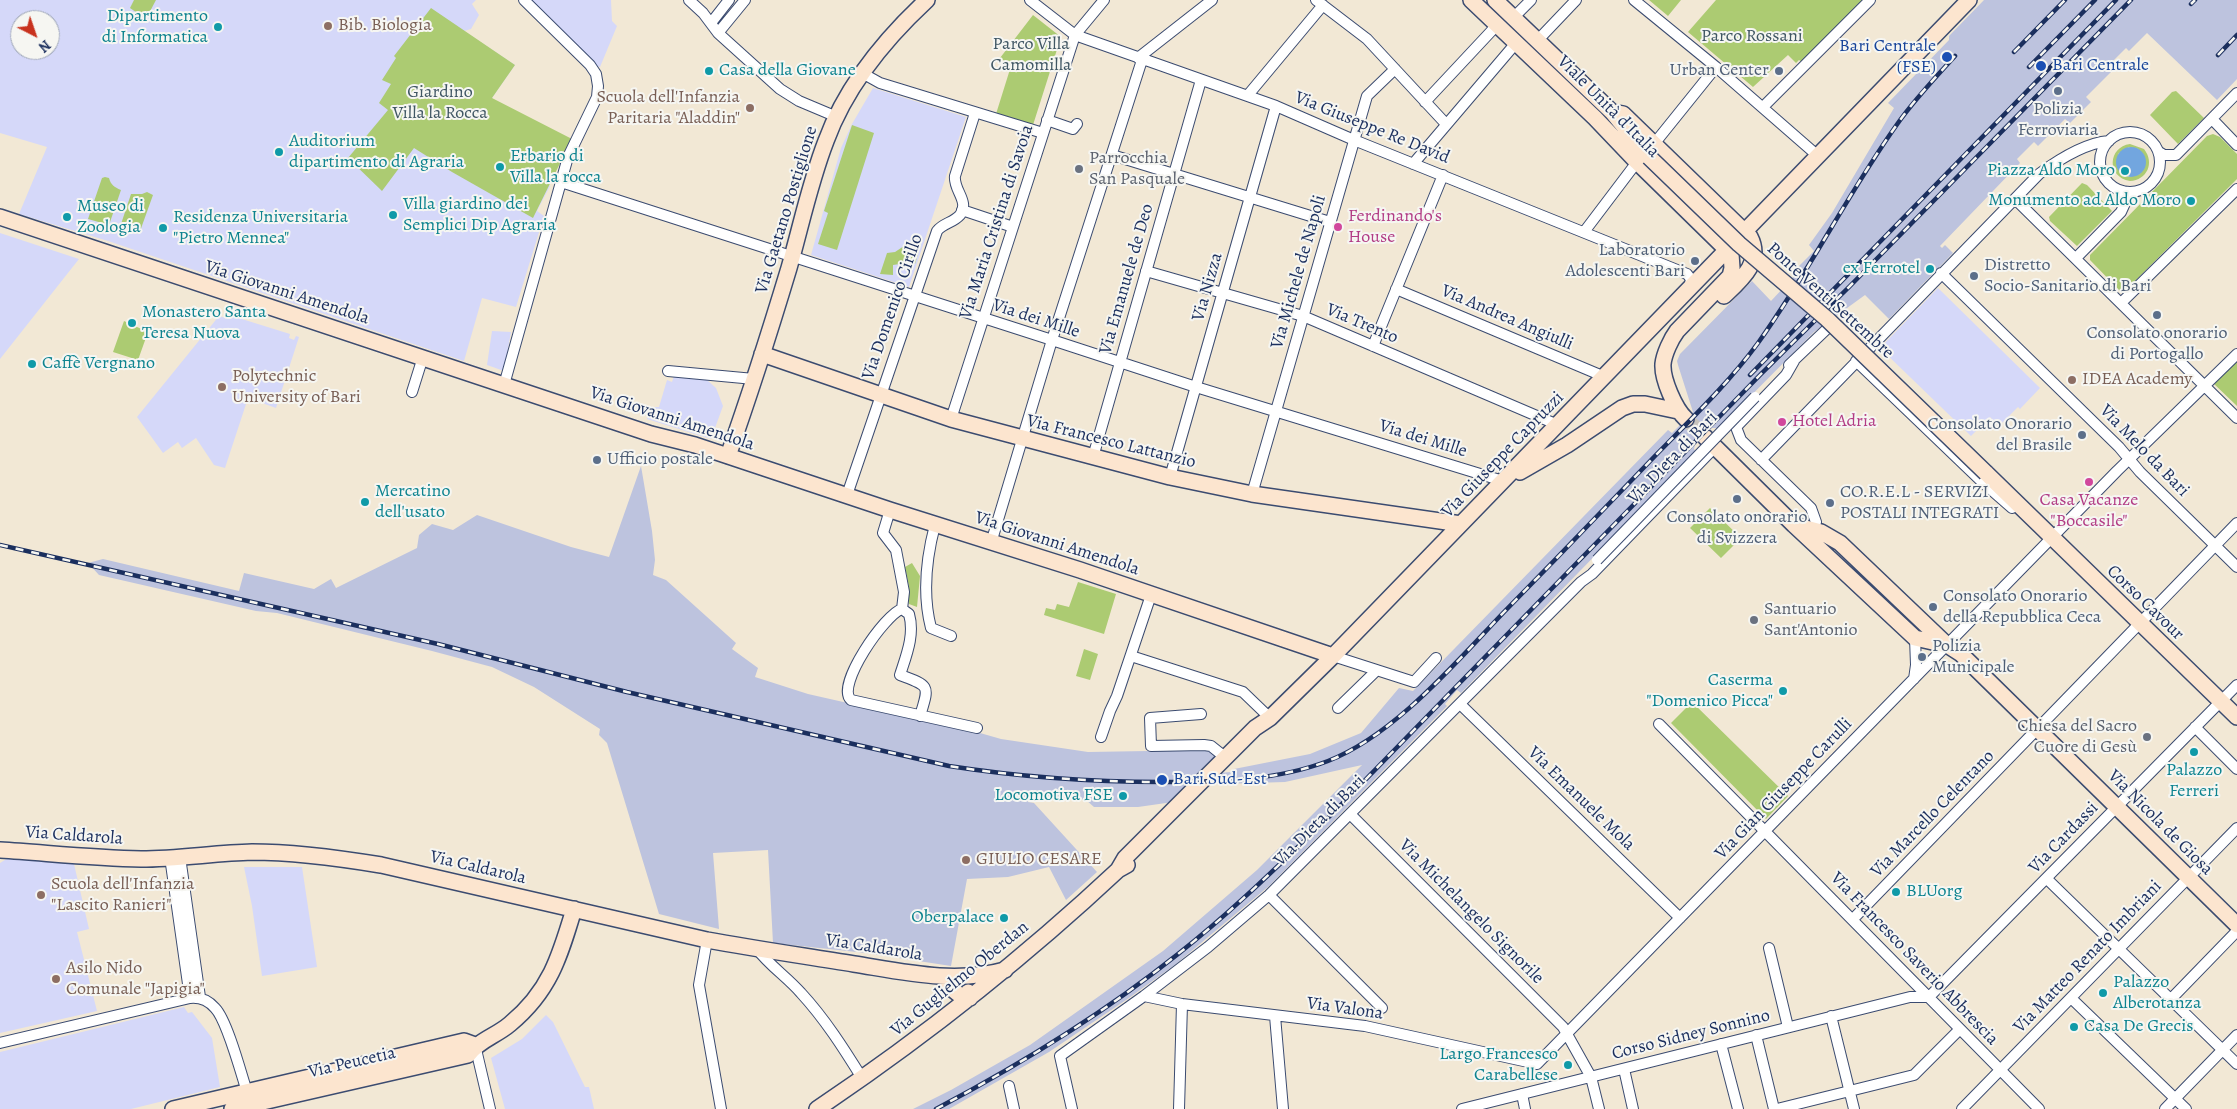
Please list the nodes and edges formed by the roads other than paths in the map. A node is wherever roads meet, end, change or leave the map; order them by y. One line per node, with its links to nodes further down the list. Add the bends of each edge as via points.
1 (524, 0): 51 (street, via 596,74 597,97 568,156)
2 (689, 0): 18 (street)
3 (729, 0): 18 (street)
4 (745, 0): 20 (street)
5 (927, 0): 27 (main road, Via Gaetano Postiglione, via 899,26)
6 (1030, 0): 21 (street, Via Giuseppe Re David)
7 (1104, 0): 21 (street)
8 (1212, 0): 24 (street)
9 (1471, 0): 19 (main road, Viale Unità d'Italia)
10 (1495, 0): 17 (main road, Viale Unità d'Italia)
11 (1531, 0): 17 (street)
12 (1576, 0): 22 (street)
13 (1634, 0): 25 (street)
14 (1870, 0): 33 (street)
15 (1969, 0): 47 (main road)
16 (1319, 3): 26 (street, via 1367,39); 30 (street)
17 (1513, 18): 22 (main road, Viale Unità d'Italia)
18 (711, 23): 20 (street)
19 (1497, 26): 23 (main road, Viale Unità d'Italia); 31 (street)
20 (718, 34): 35 (street, via 780,89)
21 (1075, 35): 24 (street, Via Giuseppe Re David); 37 (street, Via Maria Cristina di Savoia)
22 (1537, 41): 45 (main road, Viale Unità d'Italia, via 1612,112)
23 (1516, 43): 39 (street); 45 (main road, Viale Unità d'Italia, via 1595,118)
24 (1140, 59): 28 (street, Via Giuseppe Re David); 46 (street)
25 (1716, 66): 33 (street); 45 (street)
26 (1395, 69): 31 (street); 41 (street, Via Michele de Napoli, via 1367,96)
27 (862, 73): 34 (street, via 873,81); 35 (main road, Via Gaetano Postiglione)
28 (1201, 80): 30 (street, Via Giuseppe Re David); 49 (street, Via Emanuele de Deo)
29 (2237, 93): 36 (street)
30 (1248, 95): 32 (street, Via Giuseppe Re David)
31 (1425, 102): 39 (street)
32 (1276, 106): 41 (street, Via Giuseppe Re David); 54 (street, Via Nizza)
33 (1763, 107): 47 (street)
34 (975, 113): 40 (street); 56 (street, via 954,176 963,202)
35 (837, 117): 63 (main road, Via Gaetano Postiglione, via 826,140)
36 (2212, 119): 43 (street); 44 (street, via 2178,153 2164,155)
37 (1047, 120): 38 (street, via 1073,129); 40 (street, Via Maria Cristina di Savoia)
38 (1077, 124)
39 (1446, 124): 48 (street)
40 (1043, 133): 59 (street, Via Maria Cristina di Savoia)
41 (1354, 140): 48 (street, Via Giuseppe Re David); 58 (street, Via Michele de Napoli)
42 (2109, 141): 44 (street, via 2134,132 2150,139); 53 (street, via 2101,155 2102,170 2110,184); 55 (street, via 2055,162)
43 (2237, 145)
44 (2158, 152): 53 (street, via 2160,165 2152,183 2139,190)
45 (1646, 154): 60 (street); 61 (main road, Viale Unità d'Italia); 62 (main road, Viale Unità d'Italia); 101 (main road, Ponte Venti Settembre, bridge, via 1739,244 1821,314)
46 (1112, 155): 49 (street); 74 (street)
47 (1818, 156): 61 (main road)
48 (1413, 164): 50 (street, Via Giuseppe Re David)
49 (1174, 174): 54 (street); 65 (street, Via Emanuele de Deo)
50 (1443, 175): 60 (street, Via Giuseppe Re David); 67 (street)
51 (561, 182): 63 (street, Via dei Mille); 86 (street)
52 (2237, 189): 71 (street)
53 (2124, 191): 64 (street, via 2126,201 2121,212)
54 (1251, 198): 58 (street); 69 (street, Via Nizza)
55 (2015, 199): 64 (street); 66 (street)
56 (962, 210): 59 (street); 70 (street, Via Domenico Cirillo, via 958,217 936,231)
57 (0, 217): 79 (main road, Via Giovanni Amendola)
58 (1330, 222): 72 (street, Via Michele de Napoli)
59 (1013, 228): 73 (street, Via Maria Cristina di Savoia)
60 (1584, 232): 68 (street, Via Giuseppe Re David, via 1687,274 1691,279)
61 (1749, 238): 62 (main road, Via Giuseppe Capruzzi); 76 (main road, via 1753,261 1746,274 1678,342)
62 (1725, 248): 68 (main road, Via Giuseppe Capruzzi); 76 (main road, via 1732,268 1730,276 1677,331)
63 (792, 256): 70 (street, Via dei Mille); 77 (main road, Via Gaetano Postiglione)
64 (2076, 258): 71 (street)
65 (1146, 271): 69 (street, Via Trento); 82 (street, Via Emanuele de Deo)
66 (1941, 273): 80 (street); 100 (street, Via Melo da Bari)
67 (1396, 289): 75 (street); 84 (street, Via Andrea Angiulli)
68 (1688, 292): 84 (main road, Via Giuseppe Capruzzi)
69 (1224, 294): 72 (street, Via Trento); 88 (street, Via Nizza)
70 (915, 296): 73 (street, Via dei Mille); 90 (street, Via Domenico Cirillo)
71 (2122, 303): 87 (street)
72 (1303, 316): 75 (street, Via Trento); 91 (street, Via Michele de Napoli)
73 (983, 319): 74 (street, Via dei Mille); 93 (street, Via Maria Cristina di Savoia)
74 (1052, 340): 82 (street, Via dei Mille); 95 (street)
75 (1372, 346): 94 (street, Via Trento)
76 (1670, 346): 103 (main road, via 1663,364 1668,385 1682,415 1645,404 1622,408 1567,445)
77 (762, 354): 85 (main road, Via Gaetano Postiglione); 90 (main road, Via Francesco Lattanzio)
78 (2237, 354): 87 (street, Via Gian Giuseppe Carulli)
79 (423, 357): 86 (main road, Via Giovanni Amendola); 89 (street)
80 (1859, 358): 81 (street, Via Dieta di Bari, via 1832,325); 99 (street); 107 (street, Corso Cavour, via 1980,480 2014,509)
81 (1794, 362): 99 (street, Via Dieta di Bari, via 1786,375 1736,427 1741,440); 118 (street, Via Dieta di Bari, bridge, via 1755,396 1597,560)
82 (1120, 364): 88 (street, Via dei Mille); 98 (street, Via Emanuele de Deo)
83 (668, 371): 85 (street)
84 (1605, 377): 94 (main road, Via Giuseppe Capruzzi)
85 (754, 379): 97 (main road, Via Gaetano Postiglione)
86 (504, 385): 97 (main road, Via Giovanni Amendola)
87 (2205, 386): 92 (street); 100 (street, Via Gian Giuseppe Carulli)
88 (1196, 387): 91 (street, Via dei Mille); 102 (street, Via Nizza)
89 (412, 391)
90 (880, 393): 93 (main road, Via Francesco Lattanzio); 105 (street, Via Domenico Cirillo)
91 (1275, 412): 103 (street, Via dei Mille); 104 (street, Via Michele de Napoli)
92 (2237, 418)
93 (951, 419): 95 (main road, Via Francesco Lattanzio)
94 (1558, 425): 103 (main road, Via Giuseppe Capruzzi)
95 (1021, 439): 98 (main road, Via Francesco Lattanzio); 113 (street)
96 (1710, 442): 111 (main road, via 1794,525); 118 (street, Via Dieta di Bari)
97 (728, 456): 105 (main road, Via Giovanni Amendola)
98 (1093, 458): 102 (main road, Via Francesco Lattanzio)
99 (1761, 460): 111 (street, via 1811,508 1816,522)
100 (2129, 460): 112 (street, Via Gian Giuseppe Carulli); 115 (street, Via Melo da Bari)
101 (1986, 473): 107 (main road, Corso Cavour)
102 (1170, 477): 104 (main road, Via Francesco Lattanzio)
103 (1503, 481): 109 (main road, Via Giuseppe Capruzzi)
104 (1252, 494): 109 (main road, Via Francesco Lattanzio)
105 (847, 495): 106 (main road, Via Giovanni Amendola)
106 (890, 510): 110 (main road, Via Giovanni Amendola); 120 (street, via 883,533 896,550 904,592)
107 (2029, 515): 112 (main road, Corso Cavour)
108 (2237, 523): 115 (street, Via Marcello Celentano)
109 (1461, 524): 126 (main road, Via Giuseppe Capruzzi)
110 (935, 525): 113 (main road, Via Giovanni Amendola); 122 (street, via 927,559 926,609 931,628)
111 (1812, 535): 114 (main road, Via Nicola de Giosa, via 1830,536); 116 (main road)
112 (2052, 538): 121 (main road, Corso Cavour); 124 (street, Via Gian Giuseppe Carulli)
113 (991, 542): 119 (main road, Via Giovanni Amendola)
114 (1840, 543): 116 (street, via 1829,542); 124 (main road, Via Nicola de Giosa)
115 (2215, 546): 117 (street, Via Melo da Bari); 121 (street, Via Marcello Celentano)
116 (1827, 555): 123 (main road)
117 (2237, 567)
118 (1582, 582): 132 (street, Via Dieta di Bari)
119 (1151, 595): 125 (street); 126 (main road, Via Giovanni Amendola)
120 (902, 609): 135 (street, via 909,614 911,626 910,643 900,675 925,686 927,691); 135 (street, via 892,615 876,634 858,662 846,692 851,700)
121 (2140, 624): 131 (main road, Corso Cavour); 141 (street, Via Marcello Celentano)
122 (951, 636)
123 (1915, 638): 124 (main road); 129 (street)
124 (1947, 645): 129 (street, Via Gian Giuseppe Carulli); 141 (main road, Via Nicola de Giosa, via 1961,654)
125 (1131, 656): 137 (street, via 1243,692); 142 (street)
126 (1332, 656): 128 (street); 137 (main road, Via Guglielmo Oberdan)
127 (1436, 658): 128 (street, via 1414,682)
128 (1377, 670): 133 (street)
129 (1914, 679): 148 (street, Via Gian Giuseppe Carulli)
130 (2237, 685): 131 (street, Via Cardassi)
131 (2221, 701): 136 (main road, Corso Cavour); 139 (street, Via Cardassi)
132 (1460, 704): 146 (street, Via Dieta di Bari); 156 (street, Via Emanuele Mola)
133 (1338, 708)
134 (1201, 714): 143 (street, via 1150,718 1150,746 1211,746)
135 (920, 716): 140 (street)
136 (2237, 717)
137 (1270, 718): 143 (main road, Via Guglielmo Oberdan, via 1261,722); 151 (main road, Via Guglielmo Oberdan, via 1262,734 1180,817 1130,864)
138 (1659, 724): 148 (street, Via Francesco Saverio Abbrescia)
139 (2195, 727): 144 (street); 145 (street, Via Cardassi)
140 (977, 728)
141 (2037, 729): 145 (main road, Via Nicola de Giosa); 157 (street, Via Marcello Celentano)
142 (1101, 737)
143 (1226, 758): 151 (main road, Via Guglielmo Oberdan, via 1124,858)
144 (2237, 769)
145 (2117, 807): 152 (main road, Via Nicola de Giosa); 153 (street, Via Cardassi)
146 (1350, 814): 154 (street, Via Dieta di Bari); 179 (street, Via Michelangelo Signorile)
147 (2237, 828): 152 (street, Via Matteo Renato Imbriani)
148 (1766, 831): 156 (street, Via Gian Giuseppe Carulli); 157 (street, Via Francesco Saverio Abbrescia)
149 (0, 850): 150 (main road, Via Caldarola, via 107,858)
150 (175, 857): 155 (main road, Via Caldarola, via 252,852 341,859 381,865); 168 (street)
151 (1118, 870): 164 (main road, Via Guglielmo Oberdan)
152 (2188, 878): 158 (main road, Via Nicola de Giosa); 163 (street, Via Matteo Renato Imbriani)
153 (2047, 879): 163 (street); 167 (street, Via Cardassi)
154 (1269, 896): 166 (street, Via Dieta di Bari); 173 (street)
155 (574, 909): 160 (main road, Via Caldarola); 184 (main road, Via Peucetia, via 554,971 538,997 510,1025)
156 (1680, 918): 179 (street, Via Gian Giuseppe Carulli)
157 (1853, 919): 167 (street, Via Francesco Saverio Abbrescia)
158 (2237, 925)
159 (2237, 931): 171 (street)
160 (707, 940): 162 (main road, Via Caldarola); 201 (street, via 699,985)
161 (1769, 948): 177 (street)
162 (757, 949): 165 (main road, Via Caldarola); 191 (street, via 768,964 812,1004)
163 (2120, 949): 170 (street, Via Matteo Renato Imbriani); 171 (street)
164 (1005, 970): 165 (main road); 169 (main road, Via Guglielmo Oberdan)
165 (949, 980): 169 (main road, via 962,997); 176 (main road, via 949,1000)
166 (1144, 996): 172 (street, Via Valona); 204 (street, Via Dieta di Bari, via 1060,1056)
167 (1929, 997): 175 (street, Corso Sidney Sonnino, via 1910,997); 178 (street, Via Francesco Saverio Abbrescia)
168 (195, 998): 182 (street); 196 (street, via 216,1008)
169 (970, 998): 176 (main road, Via Guglielmo Oberdan)
170 (2071, 998): 189 (street, Via Matteo Renato Imbriani); 195 (street)
171 (2171, 999): 185 (street)
172 (1182, 1004): 174 (street, Via Valona); 205 (street)
173 (1382, 1008)
174 (1275, 1016): 186 (street, Via Valona, via 1365,1026 1513,1060); 206 (street)
175 (1831, 1016): 177 (street, Corso Sidney Sonnino); 193 (street)
176 (939, 1023): 191 (main road, Via Guglielmo Oberdan)
177 (1788, 1027): 180 (street, Corso Sidney Sonnino)
178 (1960, 1029): 189 (street, Via Francesco Saverio Abbrescia); 193 (street, via 1914,1075)
179 (1568, 1034): 186 (street, Via Gian Giuseppe Carulli); 190 (street)
180 (1756, 1035): 183 (street, Corso Sidney Sonnino); 212 (street)
181 (2237, 1035): 185 (street)
182 (0, 1042)
183 (1721, 1044): 188 (street, Corso Sidney Sonnino); 211 (street)
184 (475, 1045): 196 (main road, via 464,1041); 197 (main road, Via Peucetia, via 468,1055); 200 (street)
185 (2223, 1050): 187 (street); 195 (street)
186 (1539, 1062)
187 (2237, 1064)
188 (1624, 1069): 190 (street, Corso Sidney Sonnino); 210 (street)
189 (2000, 1071): 214 (street, Via Matteo Renato Imbriani); 215 (street, Via Francesco Saverio Abbrescia)
190 (1592, 1077): 194 (street, Corso Sidney Sonnino); 209 (street)
191 (862, 1078): 202 (main road, Via Guglielmo Oberdan)
192 (1009, 1086): 203 (street)
193 (1850, 1092): 212 (street); 213 (street)
194 (1522, 1094): 207 (street, Corso Sidney Sonnino); 208 (street)
195 (2175, 1099): 216 (street); 217 (street)
196 (251, 1102): 197 (main road, Via Peucetia); 198 (main road); 199 (main road, Via Peucetia)
197 (274, 1105)
198 (173, 1109)
199 (232, 1109)
200 (490, 1109)
201 (721, 1109)
202 (818, 1109)
203 (1014, 1109)
204 (1072, 1109)
205 (1178, 1109)
206 (1282, 1109)
207 (1462, 1109)
208 (1525, 1109)
209 (1599, 1109)
210 (1633, 1109)
211 (1738, 1109)
212 (1776, 1109)
213 (1854, 1109)
214 (1962, 1109)
215 (2039, 1109)
216 (2165, 1109)
217 (2186, 1109)

